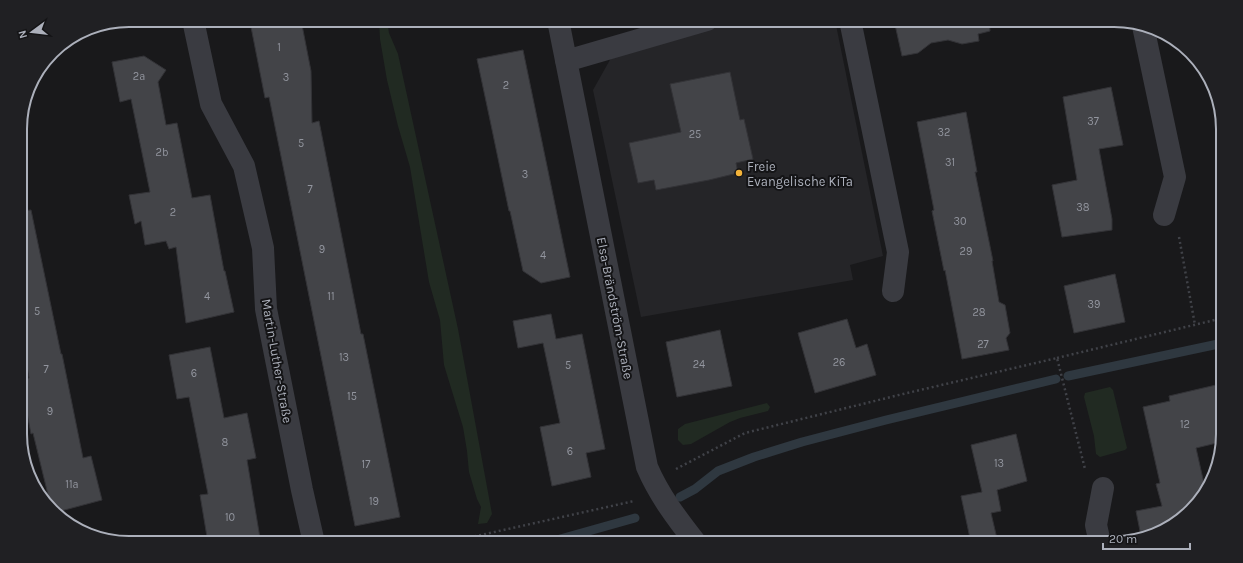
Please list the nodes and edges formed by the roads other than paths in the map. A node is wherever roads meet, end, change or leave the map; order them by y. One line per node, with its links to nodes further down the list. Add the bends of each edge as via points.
1 (194, 27): 10 (street, Martin-Luther-Straße, via 211,104 244,166 263,248 266,309)
2 (559, 27): 6 (street, Elsa-Brändström-Straße)
3 (683, 27): 6 (street)
4 (851, 27): 8 (street, via 898,252)
5 (1144, 31): 7 (street, via 1175,177)
6 (566, 61): 11 (street, Elsa-Brändström-Straße, via 647,467 654,484)
7 (1164, 215)
8 (893, 291)
9 (1102, 488): 12 (street, via 1096,525)
10 (312, 536)
11 (691, 536)
12 (1098, 536)

